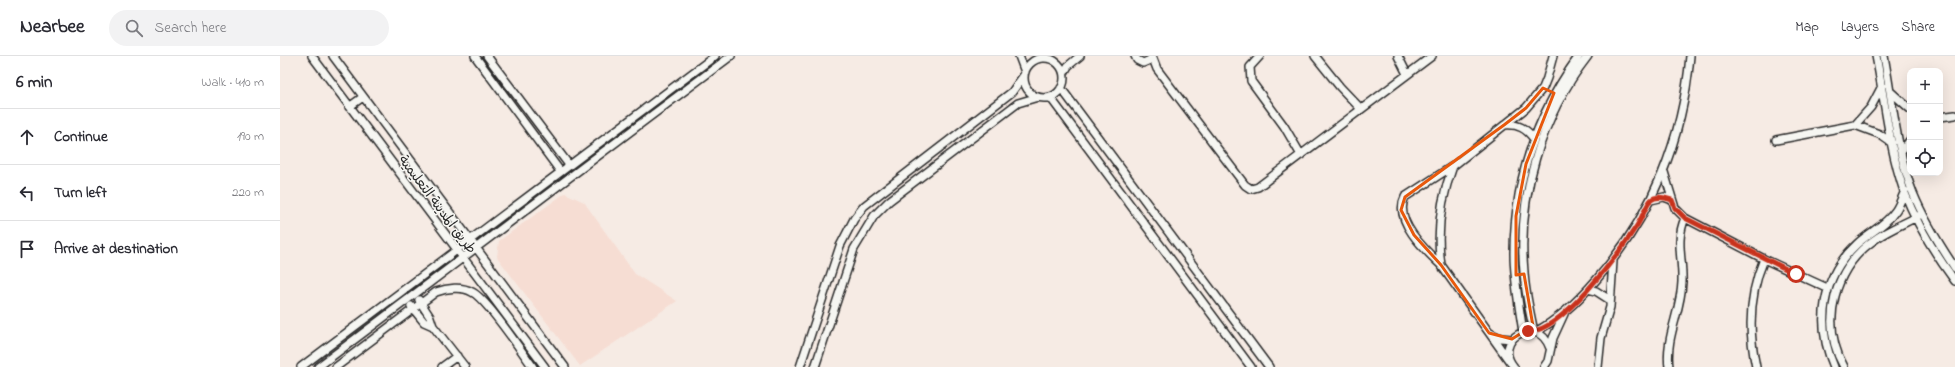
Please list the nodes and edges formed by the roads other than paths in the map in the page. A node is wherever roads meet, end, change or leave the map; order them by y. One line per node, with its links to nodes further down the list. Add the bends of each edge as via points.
1 (312, 56): 36 (street, طريق المدينة التعليمية)
2 (333, 56): 32 (street, طريق المدينة التعليمية)
3 (474, 56): 50 (street)
4 (487, 56): 48 (street)
5 (715, 56): 48 (street)
6 (731, 56): 62 (street)
7 (1019, 56): 25 (street)
8 (1080, 56): 24 (street)
9 (1135, 56): 22 (street, via 1138,61)
10 (1152, 56): 22 (street); 23 (street)
11 (1260, 56): 47 (street, via 1250,67 1251,81 1281,121)
12 (1315, 56): 37 (street)
13 (1398, 56): 26 (street)
14 (1432, 56): 26 (street)
15 (1553, 56): 29 (street)
16 (1579, 56): 31 (street)
17 (1588, 56): 69 (street, via 1555,109 1533,168 1524,214)
18 (1690, 56): 51 (street, via 1682,109)
19 (1876, 56): 27 (street)
20 (1884, 56): 30 (street)
21 (1048, 57): 24 (street, via 1060,65); 25 (street, via 1032,62)
22 (1145, 63): 23 (street)
23 (1157, 69): 47 (street, via 1248,188 1258,187)
24 (1064, 73): 28 (street)
25 (1024, 74): 33 (street, via 1027,89); 99 (street, via 1012,92 870,202 854,219 840,246)
26 (1407, 74): 37 (street)
27 (1882, 86): 41 (street, via 1871,107); 44 (street)
28 (1062, 88): 34 (street); 102 (street)
29 (1542, 88): 31 (street); 40 (street, via 1526,108)
30 (1890, 92): 35 (street); 46 (street)
31 (1554, 93): 42 (street)
32 (363, 97): 36 (street); 60 (street, طريق المدينة التعليمية)
33 (1038, 97): 34 (street); 100 (street, via 1018,103 889,201 874,216 854,249)
34 (1050, 97): 101 (street)
35 (1907, 106)
36 (349, 107): 63 (street, طريق المدينة التعليمية)
37 (1361, 109): 47 (street)
38 (1955, 115): 39 (street)
39 (1943, 117)
40 (1504, 125): 42 (street, via 1519,126); 49 (street)
41 (1855, 125): 43 (street); 44 (street, via 1875,132)
42 (1534, 139): 70 (street, via 1518,202 1515,229)
43 (1776, 140)
44 (1892, 143): 53 (street)
45 (1907, 144): 46 (street)
46 (1902, 152): 52 (street)
47 (1301, 155)
48 (569, 165): 50 (street)
49 (1453, 166): 67 (street, via 1444,192 1439,220 1438,248); 67 (street, via 1405,197 1402,204 1402,215 1414,235)
50 (560, 171): 60 (street)
51 (1664, 172): 54 (street); 55 (street)
52 (1910, 184): 53 (street); 56 (street)
53 (1904, 192): 56 (street); 58 (street, via 1897,209)
54 (1651, 200): 55 (street, via 1664,197); 66 (street)
55 (1672, 200): 57 (street, via 1675,208)
56 (1919, 216): 59 (street); 68 (street); 71 (street, via 1936,253)
57 (1685, 218): 65 (street); 104 (street, via 1679,238 1681,294 1669,338)
58 (1885, 223): 59 (street); 61 (street)
59 (1890, 230): 61 (street)
60 (472, 240): 62 (street, طريق المدينة التعليمية); 63 (street)
61 (1859, 247): 73 (street, via 1840,265); 107 (street, via 1841,278 1833,306 1833,334)
62 (477, 248): 64 (street); 98 (street, طريق المدينة التعليمية)
63 (458, 250): 64 (street, طريق المدينة التعليمية); 72 (street)
64 (463, 259): 76 (street); 97 (street, طريق المدينة التعليمية)
65 (1764, 259): 73 (street); 105 (street, via 1757,275 1751,307)
66 (1613, 261): 74 (street); 78 (street)
67 (1441, 265): 85 (street)
68 (1955, 268)
69 (1524, 274): 70 (street); 84 (street)
70 (1516, 275): 83 (street)
71 (1955, 281)
72 (408, 287): 75 (street); 76 (street)
73 (1827, 288): 106 (street, via 1823,309 1824,337)
74 (1588, 289): 78 (street); 81 (street)
75 (401, 292): 77 (street); 91 (street)
76 (415, 295): 77 (street); 79 (street)
77 (407, 300): 80 (street); 92 (street)
78 (1610, 300): 103 (street, via 1609,314 1601,338)
79 (420, 303): 80 (street); 82 (street, via 430,317); 96 (street, via 442,290 465,289 472,292 482,299)
80 (413, 308): 82 (street, via 424,322); 93 (street)
81 (1566, 311): 84 (street); 87 (street, via 1556,329)
82 (432, 326): 88 (street)
83 (1523, 332): 84 (street); 86 (street)
84 (1535, 332): 87 (street, via 1545,338)
85 (1489, 333): 86 (street, via 1500,338); 89 (street)
86 (1512, 339): 89 (street, via 1508,350)
87 (1550, 348): 90 (street)
88 (457, 356): 94 (street); 95 (street)
89 (1512, 365)
90 (1547, 365)
91 (301, 367)
92 (318, 367)
93 (336, 367)
94 (442, 367)
95 (465, 367)
96 (533, 367)
97 (545, 367)
98 (565, 367)
99 (800, 367)
100 (815, 367)
101 (1251, 367)
102 (1269, 367)
103 (1598, 367)
104 (1669, 367)
105 (1756, 367)
106 (1834, 367)
107 (1844, 367)

